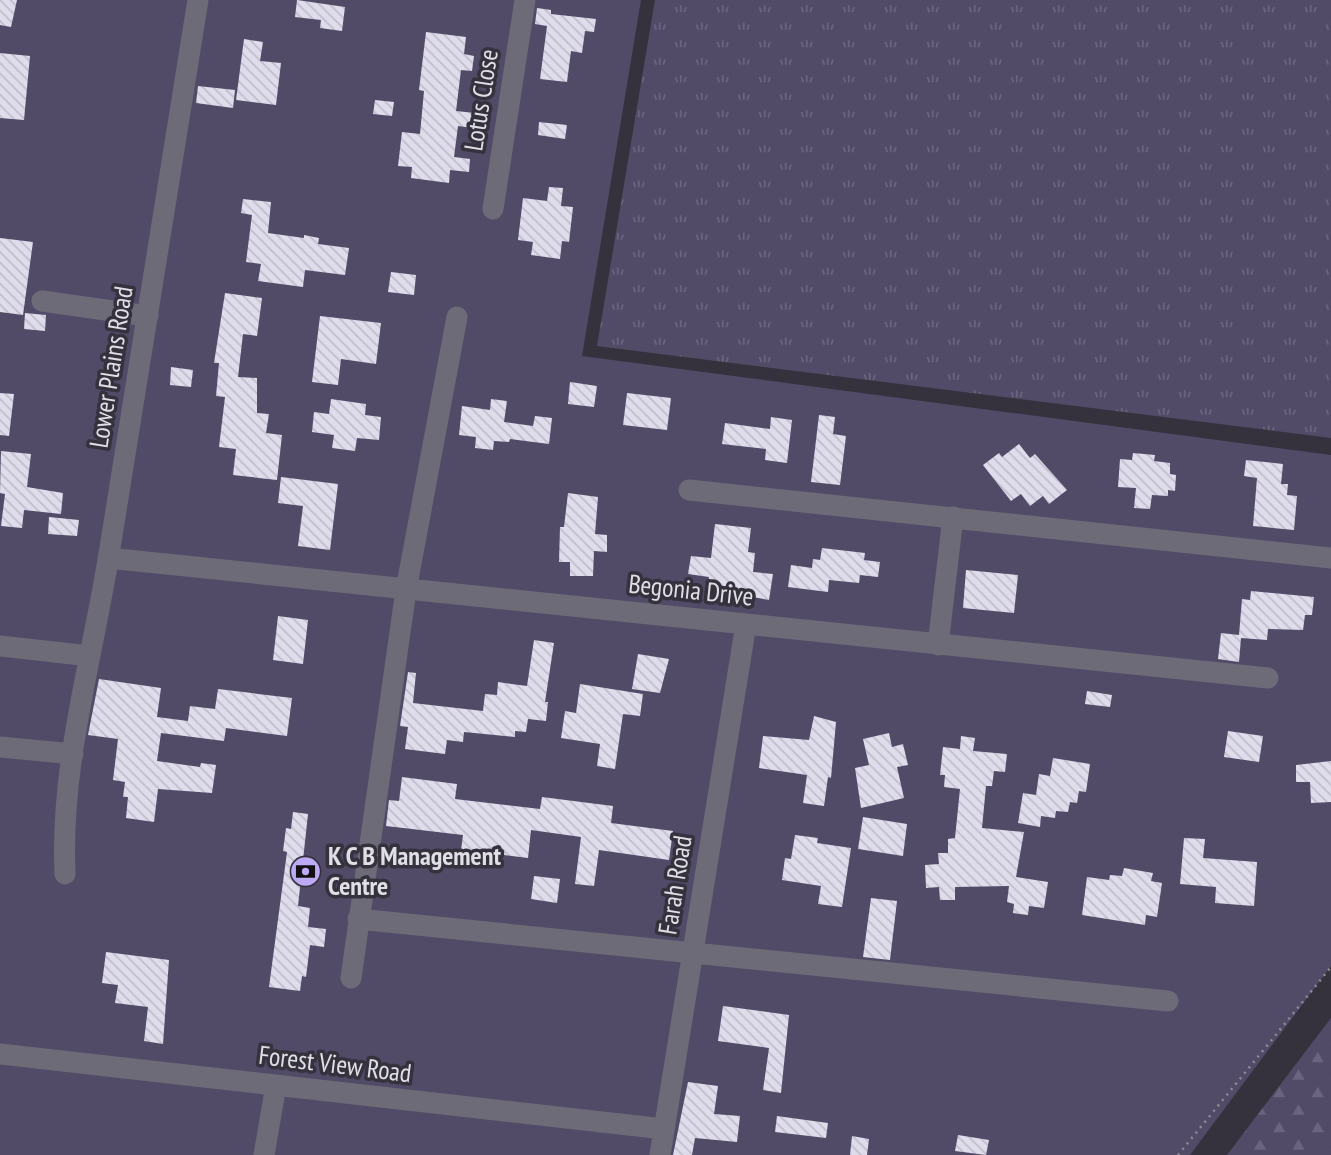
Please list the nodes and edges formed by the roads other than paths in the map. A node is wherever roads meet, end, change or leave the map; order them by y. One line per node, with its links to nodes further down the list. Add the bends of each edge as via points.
1 (198, 0): 5 (street, Lower Plains Road)
2 (525, 0): 3 (street, Lotus Close)
3 (493, 209)
4 (42, 301): 5 (street)
5 (148, 316): 9 (street, Lower Plains Road)
6 (457, 317): 11 (street)
7 (689, 490): 8 (street)
8 (953, 517): 10 (street); 13 (street)
9 (108, 558): 11 (street, Begonia Drive); 15 (street, Lower Plains Road)
10 (1331, 558)
11 (406, 590): 12 (street, Begonia Drive); 20 (street)
12 (746, 624): 13 (street, Begonia Drive); 21 (street, Farah Road)
13 (938, 645): 16 (street, Begonia Drive)
14 (0, 646): 15 (street)
15 (90, 656): 18 (street, Lower Plains Road)
16 (1268, 678)
17 (0, 747): 18 (street)
18 (74, 748): 19 (street, Lower Plains Road, via 63,833)
19 (65, 874)
20 (358, 919): 21 (street); 22 (street)
21 (693, 952): 23 (street); 26 (street, Farah Road)
22 (351, 978)
23 (1168, 1001)
24 (0, 1054): 25 (street, Forest View Road)
25 (276, 1085): 26 (street, Forest View Road); 27 (street)
26 (664, 1129): 28 (street, Farah Road)
27 (264, 1155)
28 (660, 1155)

